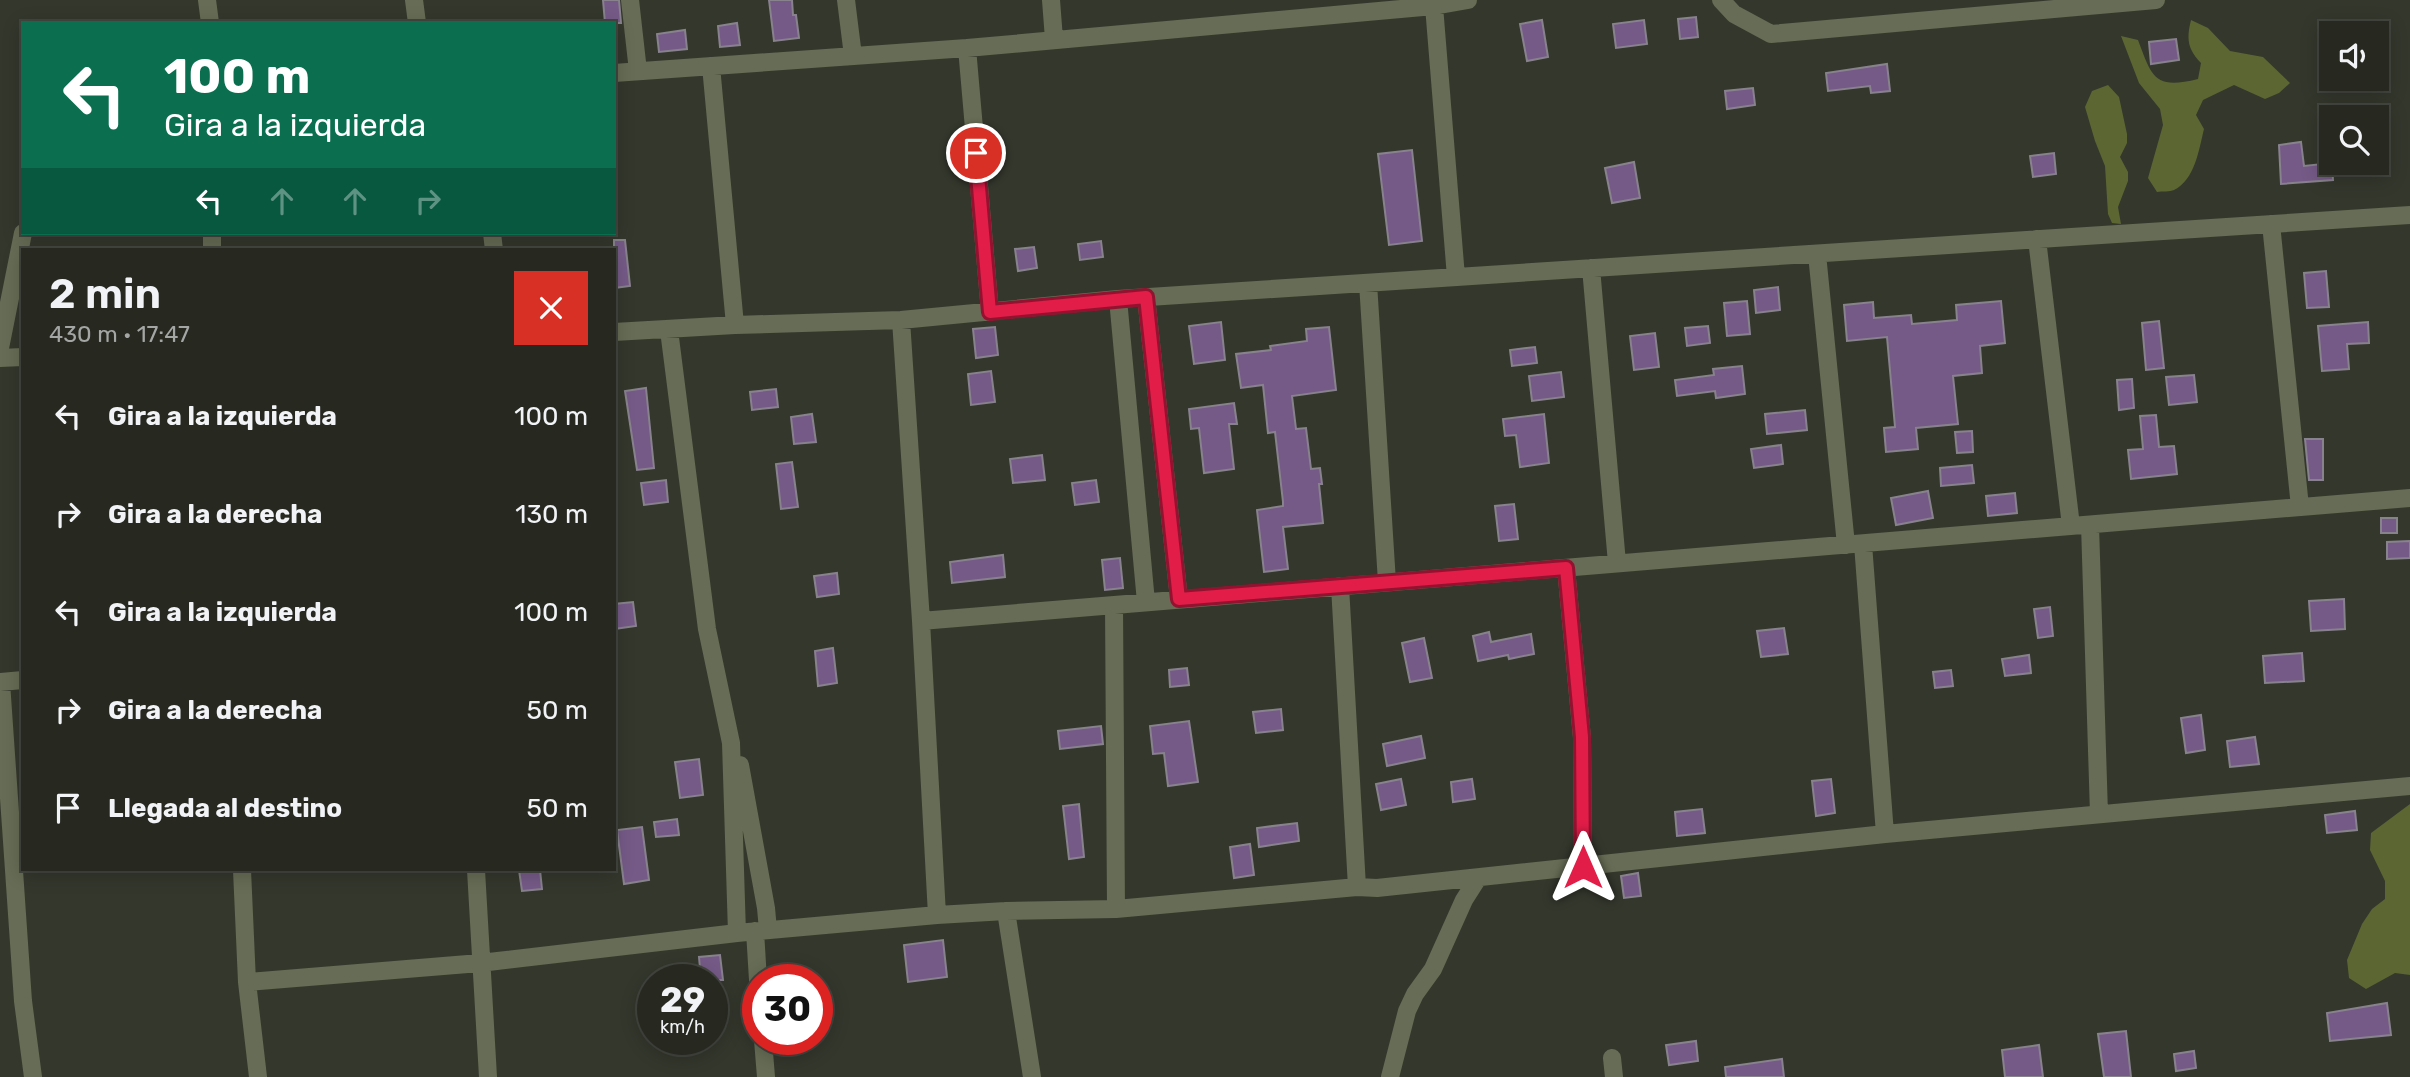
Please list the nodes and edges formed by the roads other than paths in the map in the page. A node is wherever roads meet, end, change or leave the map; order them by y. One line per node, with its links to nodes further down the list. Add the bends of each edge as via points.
1 (207, 0): 11 (street)
2 (414, 0): 12 (street)
3 (630, 0): 17 (street)
4 (846, 0): 15 (street)
5 (1051, 0): 13 (street)
6 (1468, 0): 9 (street)
7 (1721, 0): 8 (street, via 1734,14 1771,34)
8 (2156, 0)
9 (1434, 6): 10 (street); 25 (street)
10 (1285, 9): 13 (street)
11 (210, 21)
12 (417, 21)
13 (1054, 40): 14 (street)
14 (967, 48): 15 (street); 29 (street)
15 (853, 56): 16 (street)
16 (712, 66): 17 (street); 31 (street)
17 (638, 71): 18 (street)
18 (616, 73)
19 (2410, 215): 20 (street)
20 (2272, 224): 22 (street); 38 (street)
21 (23, 235): 34 (street)
22 (2036, 239): 23 (street); 40 (street)
23 (1816, 254): 24 (street); 41 (street)
24 (1591, 268): 25 (street); 42 (street)
25 (1456, 277): 26 (street)
26 (1368, 283): 27 (street); 44 (street)
27 (1146, 297): 28 (street); 46 (street)
28 (1118, 299): 29 (street); 47 (street)
29 (990, 312): 30 (street)
30 (901, 320): 31 (street); 49 (street)
31 (735, 325): 32 (street)
32 (669, 330): 33 (street); 52 (street, via 706,629)
33 (616, 332)
34 (0, 348)
35 (21, 357): 36 (street)
36 (0, 358)
37 (2410, 498): 38 (street)
38 (2300, 507): 39 (street)
39 (2090, 525): 40 (street); 54 (street)
40 (2071, 526): 41 (street)
41 (1855, 544): 42 (street); 55 (street)
42 (1617, 563): 43 (street)
43 (1566, 568): 44 (street); 56 (street, via 1582,737)
44 (1387, 582): 45 (street)
45 (1340, 586): 46 (street); 60 (street)
46 (1179, 599): 47 (street)
47 (1146, 602): 48 (street)
48 (1114, 605): 49 (street); 61 (street)
49 (921, 621): 63 (street)
50 (21, 680): 51 (street)
51 (1, 682): 70 (street, via 23,1001)
52 (731, 743): 64 (street); 64 (street, via 739,758 766,908)
53 (2410, 786): 54 (street)
54 (2099, 814): 55 (street)
55 (1885, 834): 56 (street)
56 (1583, 867): 59 (street)
57 (242, 871): 67 (street)
58 (476, 871): 65 (street)
59 (1478, 878): 60 (street); 75 (street, via 1407,1012)
60 (1357, 887): 61 (street)
61 (1116, 909): 62 (street)
62 (1006, 911): 63 (street); 74 (street)
63 (937, 915): 64 (street)
64 (753, 931): 65 (street); 66 (street)
65 (480, 963): 67 (street); 72 (street)
66 (756, 964)
67 (247, 982): 71 (street)
68 (764, 1055): 73 (street)
69 (1612, 1058): 76 (street)
70 (33, 1077)
71 (258, 1077)
72 (488, 1077)
73 (766, 1077)
74 (1032, 1077)
75 (1390, 1077)
76 (1614, 1077)

